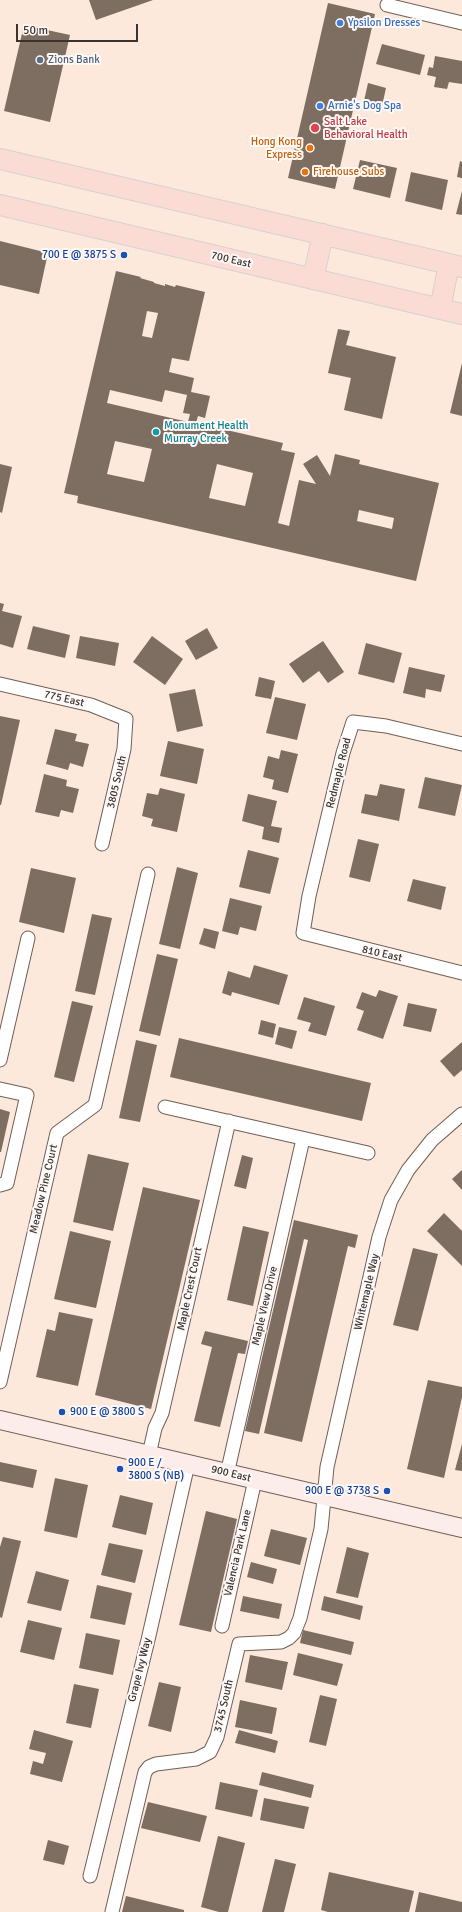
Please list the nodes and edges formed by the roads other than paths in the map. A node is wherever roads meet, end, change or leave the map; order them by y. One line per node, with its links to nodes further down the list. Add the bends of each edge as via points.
1 (387, 5): 2 (street)
2 (462, 23)
3 (0, 159): 5 (main road)
4 (0, 205): 7 (main road, 700 East)
5 (324, 234): 6 (main road); 7 (main road)
6 (456, 265): 8 (main road)
7 (313, 279): 8 (main road, 700 East)
8 (440, 309): 9 (main road, 700 East)
9 (462, 314)
10 (0, 684): 11 (street, 775 East, via 91,705)
11 (126, 719): 13 (street, 3805 South, via 124,749)
12 (462, 744): 15 (street, Redmaple Road, via 386,726 353,722 341,761 309,896)
13 (102, 844)
14 (148, 874): 26 (street, Meadow Pine Court, via 95,1105 57,1133)
15 (303, 934): 17 (street, 810 East)
16 (28, 938): 18 (street)
17 (462, 973)
18 (0, 1060)
19 (0, 1089): 25 (street, via 27,1095 7,1183)
20 (166, 1107): 22 (street)
21 (462, 1114): 32 (street, Whitemaple Way, via 432,1140 408,1170 391,1200 377,1245 327,1467)
22 (229, 1121): 23 (street); 28 (street, Maple Crest Court, via 164,1406)
23 (303, 1139): 24 (street); 30 (street, Maple View Drive)
24 (368, 1153)
25 (0, 1185)
26 (0, 1382)
27 (0, 1420): 28 (main road, 900 East)
28 (149, 1455): 29 (main road, 900 East)
29 (188, 1464): 30 (main road, 900 East); 35 (street, Grape Ivy Way)
30 (227, 1474): 31 (main road, 900 East)
31 (255, 1480): 32 (main road, 900 East); 34 (street, Valencia Park Lane)
32 (324, 1496): 33 (main road, 900 East); 36 (street, 3745 South, via 321,1529 300,1618 294,1633 281,1642 239,1644 217,1737 210,1752 196,1759 156,1764 145,1772)
33 (462, 1528)
34 (222, 1626)
35 (90, 1876)
36 (112, 1912)

